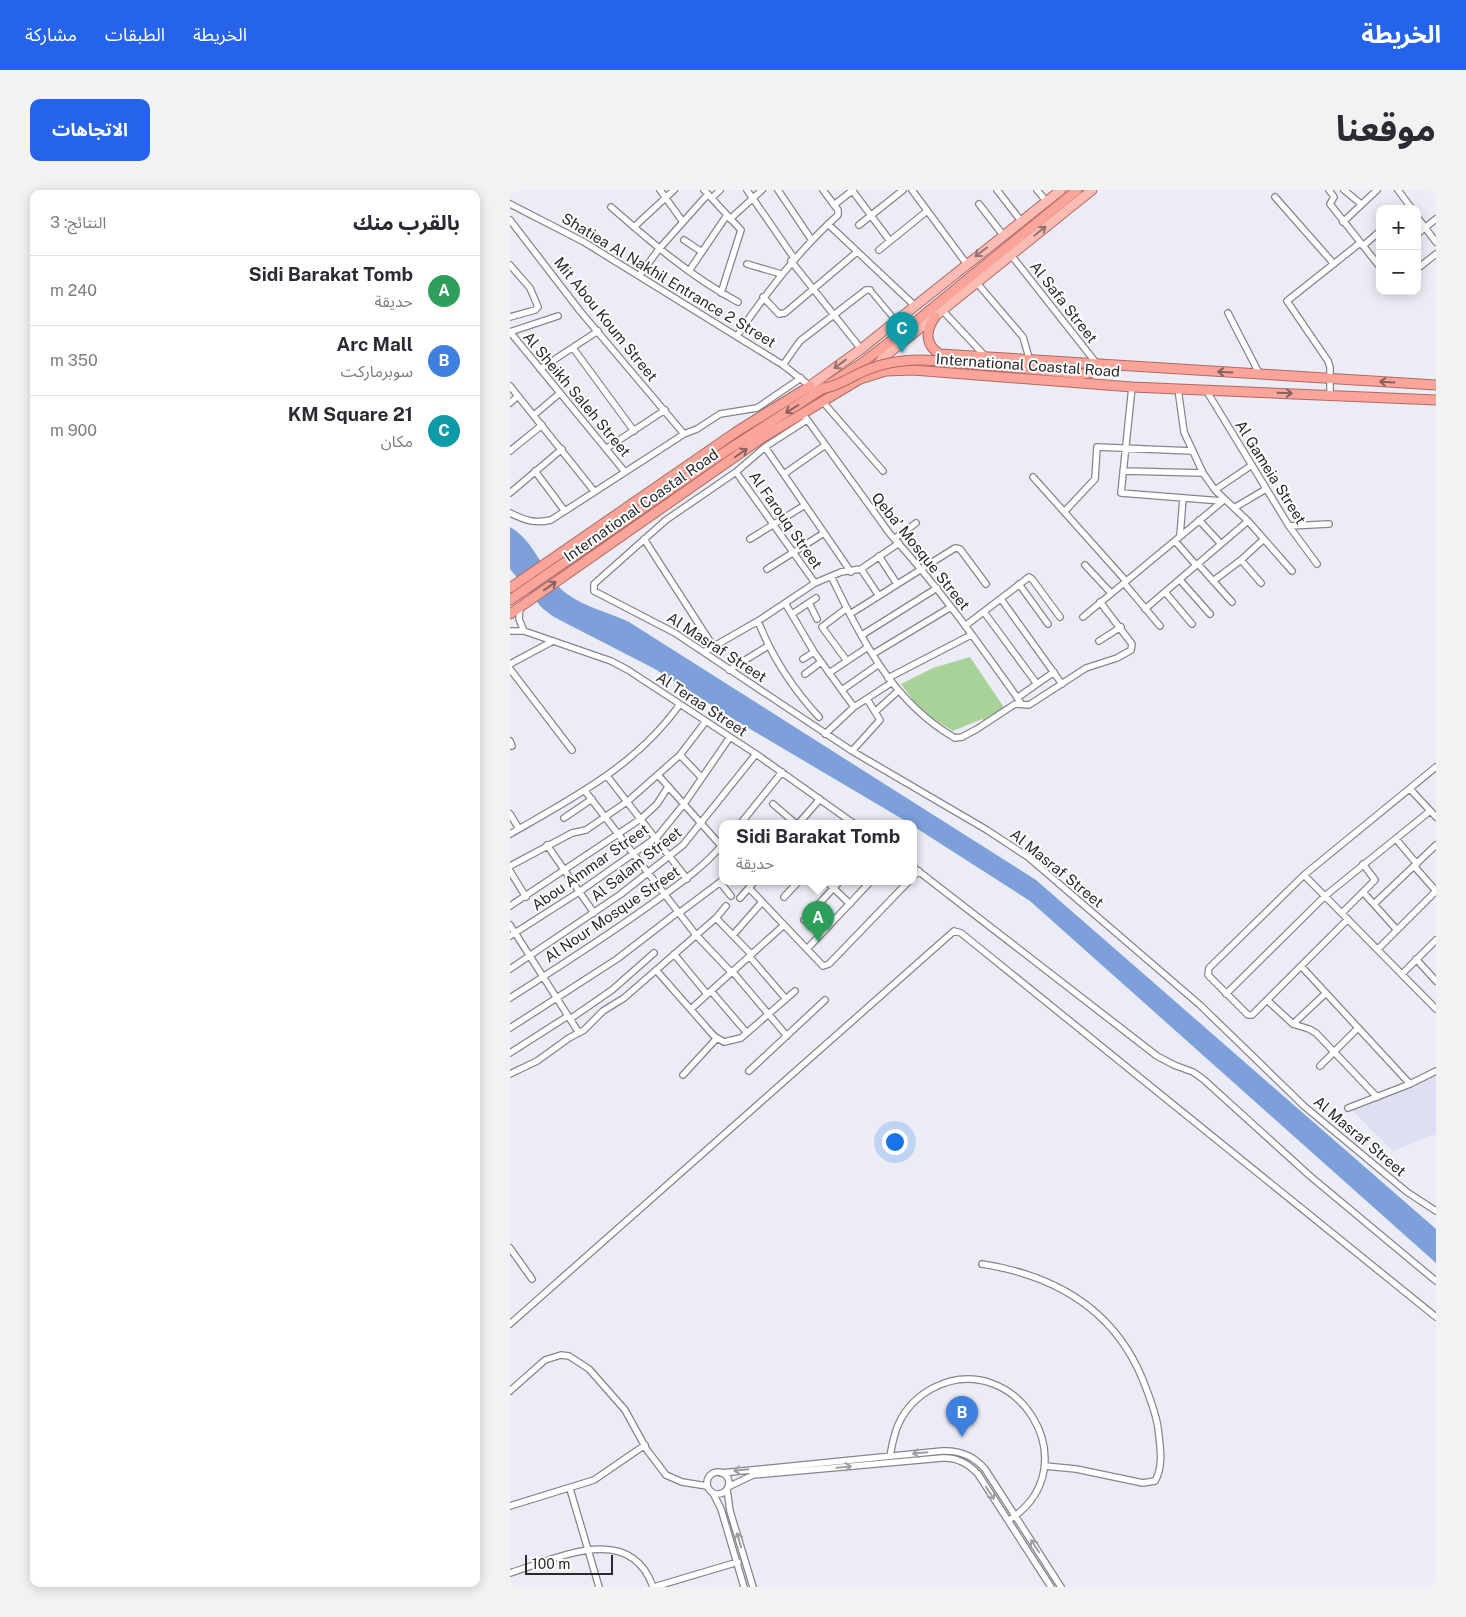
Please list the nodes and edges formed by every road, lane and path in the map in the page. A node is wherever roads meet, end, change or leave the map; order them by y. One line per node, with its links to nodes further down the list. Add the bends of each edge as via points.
1 (660, 190): 22 (street)
2 (674, 190): 22 (street)
3 (720, 190): 20 (street)
4 (748, 190): 23 (street)
5 (762, 190): 23 (street)
6 (778, 190): 47 (street)
7 (823, 190): 28 (street)
8 (852, 190): 28 (street); 32 (street)
9 (903, 190): 32 (street)
10 (912, 190): 31 (street)
11 (997, 190): 36 (street)
12 (1037, 190): 24 (street)
13 (1061, 190): 24 (main road)
14 (1077, 190): 76 (highway)
15 (1092, 190): 57 (main road, one-way to 15)
16 (1329, 190): 38 (street, via 1334,197 1330,204)
17 (1344, 190): 27 (street)
18 (1377, 190): 27 (street)
19 (1398, 190): 29 (street)
20 (708, 194): 33 (street); 37 (street)
21 (1275, 197): 62 (street)
22 (665, 198): 37 (street); 42 (street)
23 (753, 198): 33 (street); 58 (street)
24 (1047, 202): 36 (main road)
25 (510, 204): 67 (street, Shatiea Al Nakhil Entrance 2 Street, via 566,231)
26 (979, 204): 46 (street)
27 (1361, 204): 38 (street)
28 (834, 205): 40 (street, via 838,215)
29 (1407, 205)
30 (611, 207): 42 (street)
31 (927, 211): 49 (street); 60 (street)
32 (871, 216): 41 (street); 49 (street)
33 (729, 217): 54 (street); 71 (street, via 741,232)
34 (1436, 219): 43 (street)
35 (510, 220): 82 (street, Mit Abou Koum Street)
36 (1021, 221): 46 (main road)
37 (684, 222): 52 (street)
38 (1343, 222): 51 (street)
39 (1421, 222): 43 (street)
40 (828, 224): 47 (street); 55 (street)
41 (859, 225)
42 (634, 228): 52 (street)
43 (1425, 228): 44 (street); 50 (street)
44 (1421, 231)
45 (1376, 234): 51 (street)
46 (1003, 235): 60 (main road, one-way to 60)
47 (810, 239): 58 (street)
48 (684, 240): 54 (street)
49 (890, 241): 53 (street)
50 (1436, 242)
51 (1362, 245): 59 (street); 62 (street)
52 (659, 249): 65 (street); 67 (street)
53 (879, 250)
54 (702, 252): 65 (street)
55 (857, 252): 69 (street); 74 (street)
56 (1436, 254): 64 (street)
57 (1011, 255): 68 (main road); 90 (street, Al Safa Street)
58 (792, 260): 66 (street); 69 (street)
59 (1376, 261)
60 (966, 263): 74 (main road)
61 (747, 264): 66 (street)
62 (1334, 264): 95 (street, via 1286,301 1325,356)
63 (510, 265): 80 (street, Al Sheikh Saleh Street, via 530,288 538,307)
64 (1421, 266)
65 (688, 271): 71 (street)
66 (781, 274): 72 (street)
67 (639, 276): 84 (street, Shatiea Al Nakhil Entrance 2 Street)
68 (978, 283): 75 (main road); 88 (street, via 1023,337)
69 (814, 288): 72 (street, via 782,314); 78 (street)
70 (870, 290): 78 (street); 81 (street)
71 (721, 293): 73 (street)
72 (763, 297): 84 (street)
73 (738, 302)
74 (914, 305): 81 (main road)
75 (943, 310): 76 (main road); 87 (street)
76 (933, 313): 87 (highway, International Coastal Road, via 927,335 935,351); 93 (main road); 100 (highway)
77 (1228, 313): 92 (street)
78 (835, 314): 86 (street); 89 (street, via 800,340)
79 (558, 316): 83 (street)
80 (510, 317)
81 (896, 321): 86 (main road)
82 (598, 331): 85 (street); 109 (street, Mit Abou Koum Street)
83 (510, 332): 91 (street, Al Sheikh Saleh Street)
84 (737, 336): 89 (street, Shatiea Al Nakhil Entrance 2 Street)
85 (573, 348): 91 (street); 113 (street)
86 (861, 348): 98 (main road, one-way to 98)
87 (986, 358): 88 (highway, International Coastal Road)
88 (1030, 362): 90 (highway, International Coastal Road)
89 (783, 365): 94 (street, Shatiea Al Nakhil Entrance 2 Street)
90 (1098, 365): 92 (highway, International Coastal Road, one-way to 90); 100 (highway, bridge, via 1090,373 1082,374 921,359 893,362)
91 (540, 369): 103 (street, Al Sheikh Saleh Street)
92 (1259, 373): 95 (highway, International Coastal Road)
93 (869, 375): 99 (highway, International Coastal Road, via 913,370); 107 (highway, International Coastal Road)
94 (802, 378): 98 (street, Shatiea Al Nakhil Entrance 2 Street); 114 (street, via 757,408 720,414 698,430)
95 (1330, 378): 96 (highway, International Coastal Road, one-way to 95); 104 (street)
96 (1436, 385)
97 (510, 386): 105 (street)
98 (810, 386): 177 (highway, International Coastal Road, via 736,432)
99 (1132, 387): 101 (highway, International Coastal Road); 118 (street)
100 (825, 388): 184 (highway, one-way to 184)
101 (1178, 389): 102 (highway, International Coastal Road); 120 (street, via 1184,432)
102 (1206, 390): 104 (highway, International Coastal Road, one-way to 104); 122 (street, Al Gameia Street)
103 (560, 393): 110 (street); 117 (street, Al Sheikh Saleh Street)
104 (1330, 395): 106 (highway, International Coastal Road)
105 (518, 396): 108 (street); 110 (street)
106 (1436, 400)
107 (823, 402): 111 (highway, International Coastal Road); 123 (street)
108 (510, 403)
109 (665, 410): 113 (street); 114 (street, Mit Abou Koum Street)
110 (534, 415): 112 (street)
111 (805, 417): 115 (street, Qeba' Mosque Street); 116 (street); 189 (highway, International Coastal Road, one-way to 111, via 755,443)
112 (542, 426): 119 (street); 121 (street)
113 (634, 431): 117 (street)
114 (684, 434): 126 (street)
115 (824, 446): 129 (street); 152 (street, Qeba' Mosque Street)
116 (765, 447): 127 (street); 129 (street)
117 (607, 448): 126 (street, Al Sheikh Saleh Street)
118 (1126, 448): 120 (street); 125 (street); 140 (street, via 1096,448 1094,479)
119 (562, 450): 124 (street); 133 (street)
120 (1192, 451): 128 (street)
121 (510, 452)
122 (1252, 465): 131 (street, Al Gameia Street); 132 (street)
123 (883, 470)
124 (535, 471): 134 (street); 139 (street)
125 (1123, 471): 128 (street); 135 (street, via 1122,493)
126 (625, 472): 133 (street)
127 (736, 472): 146 (street, Al Farouq Street); 150 (street, via 688,503)
128 (1203, 473): 132 (street)
129 (784, 474): 137 (street)
130 (1033, 477): 140 (street)
131 (1266, 489): 138 (street); 147 (street, Al Gameia Street)
132 (1215, 490): 136 (street)
133 (594, 491): 139 (street)
134 (510, 493)
135 (1183, 498): 136 (street); 149 (street)
136 (1223, 500): 138 (street); 142 (street)
137 (805, 505): 146 (street); 148 (street)
138 (1234, 508): 143 (street)
139 (564, 510): 141 (street, via 551,520 539,523 527,522)
140 (1064, 512): 171 (street)
141 (510, 513)
142 (1199, 520): 149 (street); 156 (street)
143 (1248, 522): 153 (street); 156 (street)
144 (916, 523): 152 (street)
145 (1329, 524): 147 (street)
146 (774, 525): 151 (street); 157 (street, Al Farouq Street)
147 (1289, 526): 160 (street, Al Gameia Street)
148 (824, 533): 157 (street); 167 (street)
149 (1180, 536): 154 (street)
150 (644, 539): 212 (street); 215 (street, Al Masraf Street, via 594,584 593,589 662,625)
151 (750, 539)
152 (894, 539): 155 (street, Qeba' Mosque Street)
153 (1264, 539): 159 (street); 166 (street)
154 (1174, 541): 162 (street); 171 (street)
155 (900, 543): 158 (street); 165 (street, Qeba' Mosque Street)
156 (1221, 544): 162 (street)
157 (793, 552): 163 (street); 172 (street, Al Farouq Street)
158 (880, 556): 164 (street); 174 (street)
159 (1242, 560): 170 (street); 173 (street)
160 (1317, 564)
161 (1085, 565): 180 (street)
162 (1197, 565): 169 (street); 170 (street)
163 (767, 569)
164 (861, 569): 167 (street); 181 (street)
165 (921, 569): 174 (street); 175 (street, via 957,547); 178 (street, Qeba' Mosque Street)
166 (1292, 571)
167 (851, 572): 168 (street)
168 (831, 576): 172 (street); 192 (street)
169 (1180, 580): 179 (street); 196 (street)
170 (1213, 581): 186 (street)
171 (1125, 582): 180 (street); 191 (street)
172 (815, 583): 187 (street)
173 (1261, 583)
174 (897, 584): 181 (street)
175 (986, 584)
176 (1019, 584): 183 (street); 197 (street, via 1026,578 1032,579); 201 (street)
177 (510, 588)
178 (937, 588): 190 (street, Qeba' Mosque Street); 208 (street)
179 (1165, 592): 191 (street); 202 (street)
180 (1111, 593): 185 (street)
181 (879, 596): 192 (street)
182 (816, 598): 188 (street)
183 (1001, 599): 193 (street); 225 (street)
184 (511, 600)
185 (1100, 602): 198 (street); 205 (street)
186 (1232, 602)
187 (785, 603): 195 (street); 200 (street)
188 (808, 603): 195 (street); 199 (street)
189 (520, 606): 194 (highway, International Coastal Road); 207 (street, via 519,619)
190 (951, 607): 203 (street, Qeba' Mosque Street); 217 (street)
191 (1146, 609): 204 (street)
192 (848, 611): 208 (street); 219 (street, via 822,626)
193 (984, 612): 203 (street); 229 (street)
194 (510, 614)
195 (792, 614): 216 (street)
196 (1210, 614)
197 (1060, 617)
198 (1083, 617)
199 (817, 619)
200 (758, 621): 212 (street); 213 (street)
201 (1048, 624)
202 (1192, 624)
203 (965, 626): 209 (street, Qeba' Mosque Street)
204 (1160, 626)
205 (1121, 627): 211 (street); 230 (street, via 1132,644 1131,650 1086,668)
206 (510, 631): 207 (street, Al Teraa Street)
207 (524, 631): 210 (street, Al Teraa Street)
208 (862, 635): 214 (street)
209 (971, 635): 228 (street); 234 (street, Qeba' Mosque Street)
210 (553, 641): 221 (street); 235 (street, Al Teraa Street, via 622,666)
211 (1099, 641)
212 (713, 646): 215 (street)
213 (768, 646): 224 (street); 238 (street, via 790,683)
214 (868, 647): 217 (street); 219 (street)
215 (704, 652): 224 (street, Al Masraf Street)
216 (814, 652): 218 (street); 220 (street)
217 (873, 654): 222 (street)
218 (803, 659)
219 (847, 661): 226 (street)
220 (821, 662): 226 (street); 227 (street)
221 (510, 664)
222 (879, 664): 228 (street); 231 (street)
223 (510, 669): 242 (street)
224 (729, 670): 240 (street, Al Masraf Street)
225 (1054, 672): 229 (street); 230 (street)
226 (829, 673): 231 (street)
227 (805, 674)
228 (889, 680): 232 (street); 233 (street)
229 (1037, 684): 234 (street)
230 (1062, 684): 234 (street, via 1029,705)
231 (842, 690): 236 (street)
232 (898, 692): 234 (street, via 955,738 962,737); 237 (street)
233 (867, 698): 236 (street); 237 (street)
234 (1019, 701)
235 (680, 704): 239 (street, Al Teraa Street); 249 (street, via 650,742)
236 (854, 707): 240 (street)
237 (876, 711): 243 (street, via 880,720)
238 (819, 717)
239 (706, 721): 241 (street, Al Teraa Street); 245 (street)
240 (825, 734): 243 (street, Al Masraf Street)
241 (730, 737): 244 (street, Al Teraa Street); 250 (street, Abou Ammar Street)
242 (572, 750)
243 (852, 751): 371 (street, Al Masraf Street, via 1028,857 1200,1005 1304,1106 1411,1195)
244 (756, 754): 247 (street, Al Teraa Street); 269 (street, Al Salam Street)
245 (680, 755): 248 (street); 250 (street)
246 (1435, 770): 252 (street)
247 (782, 772): 255 (street, Al Teraa Street); 265 (street)
248 (658, 775): 251 (street); 256 (street)
249 (607, 776): 253 (street); 256 (street)
250 (702, 778): 257 (street, Abou Ammar Street)
251 (668, 787): 257 (street); 264 (street)
252 (1410, 789): 259 (street); 288 (street)
253 (585, 790): 254 (street); 270 (street)
254 (592, 799): 261 (street); 263 (street)
255 (820, 799): 267 (street); 268 (street, Al Teraa Street)
256 (628, 801): 261 (street); 264 (street)
257 (684, 804): 269 (street); 273 (street, Abou Ammar Street)
258 (772, 804): 266 (street)
259 (1430, 811): 262 (street); 274 (street)
260 (510, 814): 270 (street)
261 (605, 817): 272 (street); 276 (street, via 586,830)
262 (1436, 817)
263 (564, 818)
264 (642, 818): 272 (street); 273 (street)
265 (742, 820)
266 (791, 820)
267 (802, 820)
268 (850, 820)
269 (702, 824): 275 (street); 280 (street, Al Salam Street)
270 (518, 829): 271 (street)
271 (510, 834)
272 (619, 835): 279 (street); 285 (street)
273 (656, 837): 279 (street, Abou Ammar Street); 280 (street)
274 (1396, 839): 281 (street); 282 (street)
275 (719, 843)
276 (547, 845): 283 (street); 285 (street)
277 (1436, 845): 282 (street)
278 (719, 849): 289 (street, Al Nour Mosque Street)
279 (634, 854): 287 (street); 301 (street, Abou Ammar Street)
280 (671, 856): 287 (street, Al Salam Street); 289 (street)
281 (1363, 864): 302 (street, via 1375,880); 305 (street)
282 (1416, 865): 300 (street); 311 (street)
283 (510, 866)
284 (510, 871): 306 (street)
285 (564, 871): 301 (street); 306 (street)
286 (919, 871): 375 (street, via 1157,1056 1196,1074 1310,1176)
287 (648, 873): 303 (street); 314 (street, Al Salam Street)
288 (1304, 875): 305 (street); 344 (street, via 1209,968 1209,977)
289 (687, 879): 303 (street, Al Nour Mosque Street)
290 (719, 883): 315 (street)
291 (724, 885): 304 (street)
292 (752, 885): 298 (street)
293 (794, 885): 307 (street)
294 (831, 885): 299 (street)
295 (837, 885): 299 (street)
296 (868, 885): 310 (street)
297 (906, 885): 328 (street, via 829,964 823,966)
298 (749, 888): 308 (street); 309 (street)
299 (834, 888): 310 (street); 319 (street)
300 (1436, 891): 322 (street)
301 (579, 892): 314 (street); 323 (street, Abou Ammar Street)
302 (1363, 892): 311 (street); 316 (street)
303 (664, 895): 315 (street); 339 (street, Al Nour Mosque Street)
304 (731, 896)
305 (1325, 896): 316 (street); 344 (street)
306 (526, 897): 312 (street)
307 (784, 897)
308 (740, 898)
309 (762, 902): 321 (street); 325 (street)
310 (850, 904): 328 (street)
311 (1374, 904): 322 (street)
312 (510, 906)
313 (726, 906): 317 (street)
314 (594, 913): 332 (street, Al Salam Street)
315 (678, 913): 324 (street); 346 (street)
316 (1342, 914): 318 (street)
317 (716, 918): 324 (street); 325 (street)
318 (1348, 919): 327 (street); 334 (street)
319 (804, 920)
320 (510, 925): 323 (street)
321 (784, 925): 328 (street); 331 (street)
322 (1397, 930): 327 (street)
323 (513, 935): 332 (street)
324 (696, 935): 330 (street); 337 (street)
325 (733, 935): 331 (street)
326 (1436, 940): 333 (street)
327 (1378, 949): 338 (street)
328 (807, 950)
329 (654, 953): 353 (street, via 612,990)
330 (674, 954): 336 (street); 342 (street)
331 (750, 955): 337 (street); 347 (street)
332 (530, 957): 335 (street, Al Salam Street); 339 (street)
333 (1416, 960): 338 (street); 340 (street)
334 (1301, 966): 343 (street); 349 (street)
335 (510, 970)
336 (656, 970): 351 (street); 357 (street)
337 (732, 972): 342 (street); 352 (street)
338 (1402, 974): 350 (street)
339 (543, 977): 345 (street, Al Nour Mosque Street); 346 (street)
340 (1436, 981)
341 (795, 991): 347 (street)
342 (709, 992): 351 (street); 358 (street)
343 (1326, 993): 354 (street); 356 (street)
344 (1226, 994): 349 (street, via 1251,1016)
345 (510, 998)
346 (557, 998): 353 (street); 355 (street)
347 (786, 999): 352 (street)
348 (824, 1000): 359 (street)
349 (1268, 1000): 354 (street)
350 (1436, 1008)
351 (691, 1009): 360 (street)
352 (768, 1014): 358 (street); 359 (street)
353 (569, 1018): 357 (street); 362 (street)
354 (1293, 1024): 361 (street, via 1313,1031)
355 (510, 1028)
356 (1358, 1028): 361 (street); 368 (street)
357 (579, 1033): 366 (street, via 537,1061)
358 (747, 1033): 360 (street, via 736,1041 724,1042)
359 (787, 1036): 365 (street)
360 (717, 1038): 367 (street)
361 (1334, 1052): 363 (street); 369 (street)
362 (510, 1053)
363 (1320, 1066)
364 (1436, 1070): 368 (street)
365 (749, 1071)
366 (510, 1074)
367 (683, 1076)
368 (1410, 1084): 369 (street)
369 (1377, 1097): 370 (street)
370 (1348, 1108)
371 (1436, 1210)
372 (510, 1248): 374 (street)
373 (982, 1264): 381 (street, via 1031,1275 1062,1287 1086,1303 1110,1326 1134,1358 1155,1412 1160,1455 1154,1480 1143,1483)
374 (532, 1279)
375 (1436, 1281)
376 (1436, 1317): 377 (street, via 962,933 954,931)
377 (510, 1324)
378 (510, 1391): 379 (street, via 545,1360 560,1355 570,1356 589,1369 615,1397)
379 (645, 1445): 383 (street, via 666,1475 682,1482); 385 (street, via 594,1480)
380 (890, 1456): 381 (street, via 898,1424 916,1399 943,1384 974,1380 1004,1389 1028,1410 1042,1438); 382 (street, one-way to 382); 388 (street, one-way to 380, via 984,1469 966,1454 948,1451)
381 (1045, 1466): 388 (street, via 1033,1496)
382 (721, 1473): 383 (street, via 709,1476); 384 (street, via 728,1478)
383 (707, 1486): 386 (street)
384 (728, 1488): 386 (street, via 722,1493); 389 (street, one-way to 389, via 753,1476 952,1458 975,1470); 391 (street, one-way to 384, via 730,1511)
385 (570, 1489): 387 (street); 390 (street)
386 (713, 1493): 392 (street, via 721,1509)
387 (510, 1506)
388 (1015, 1516): 389 (street); 399 (street, one-way to 388)
389 (1008, 1520): 398 (street)
390 (588, 1550): 393 (street); 394 (street); 395 (street, via 603,1548 625,1553 643,1567)
391 (745, 1560): 392 (street); 397 (street)
392 (736, 1563): 395 (street); 396 (street)
393 (510, 1573)
394 (599, 1587)
395 (653, 1587)
396 (744, 1587)
397 (753, 1587)
398 (1051, 1587)
399 (1061, 1587)

